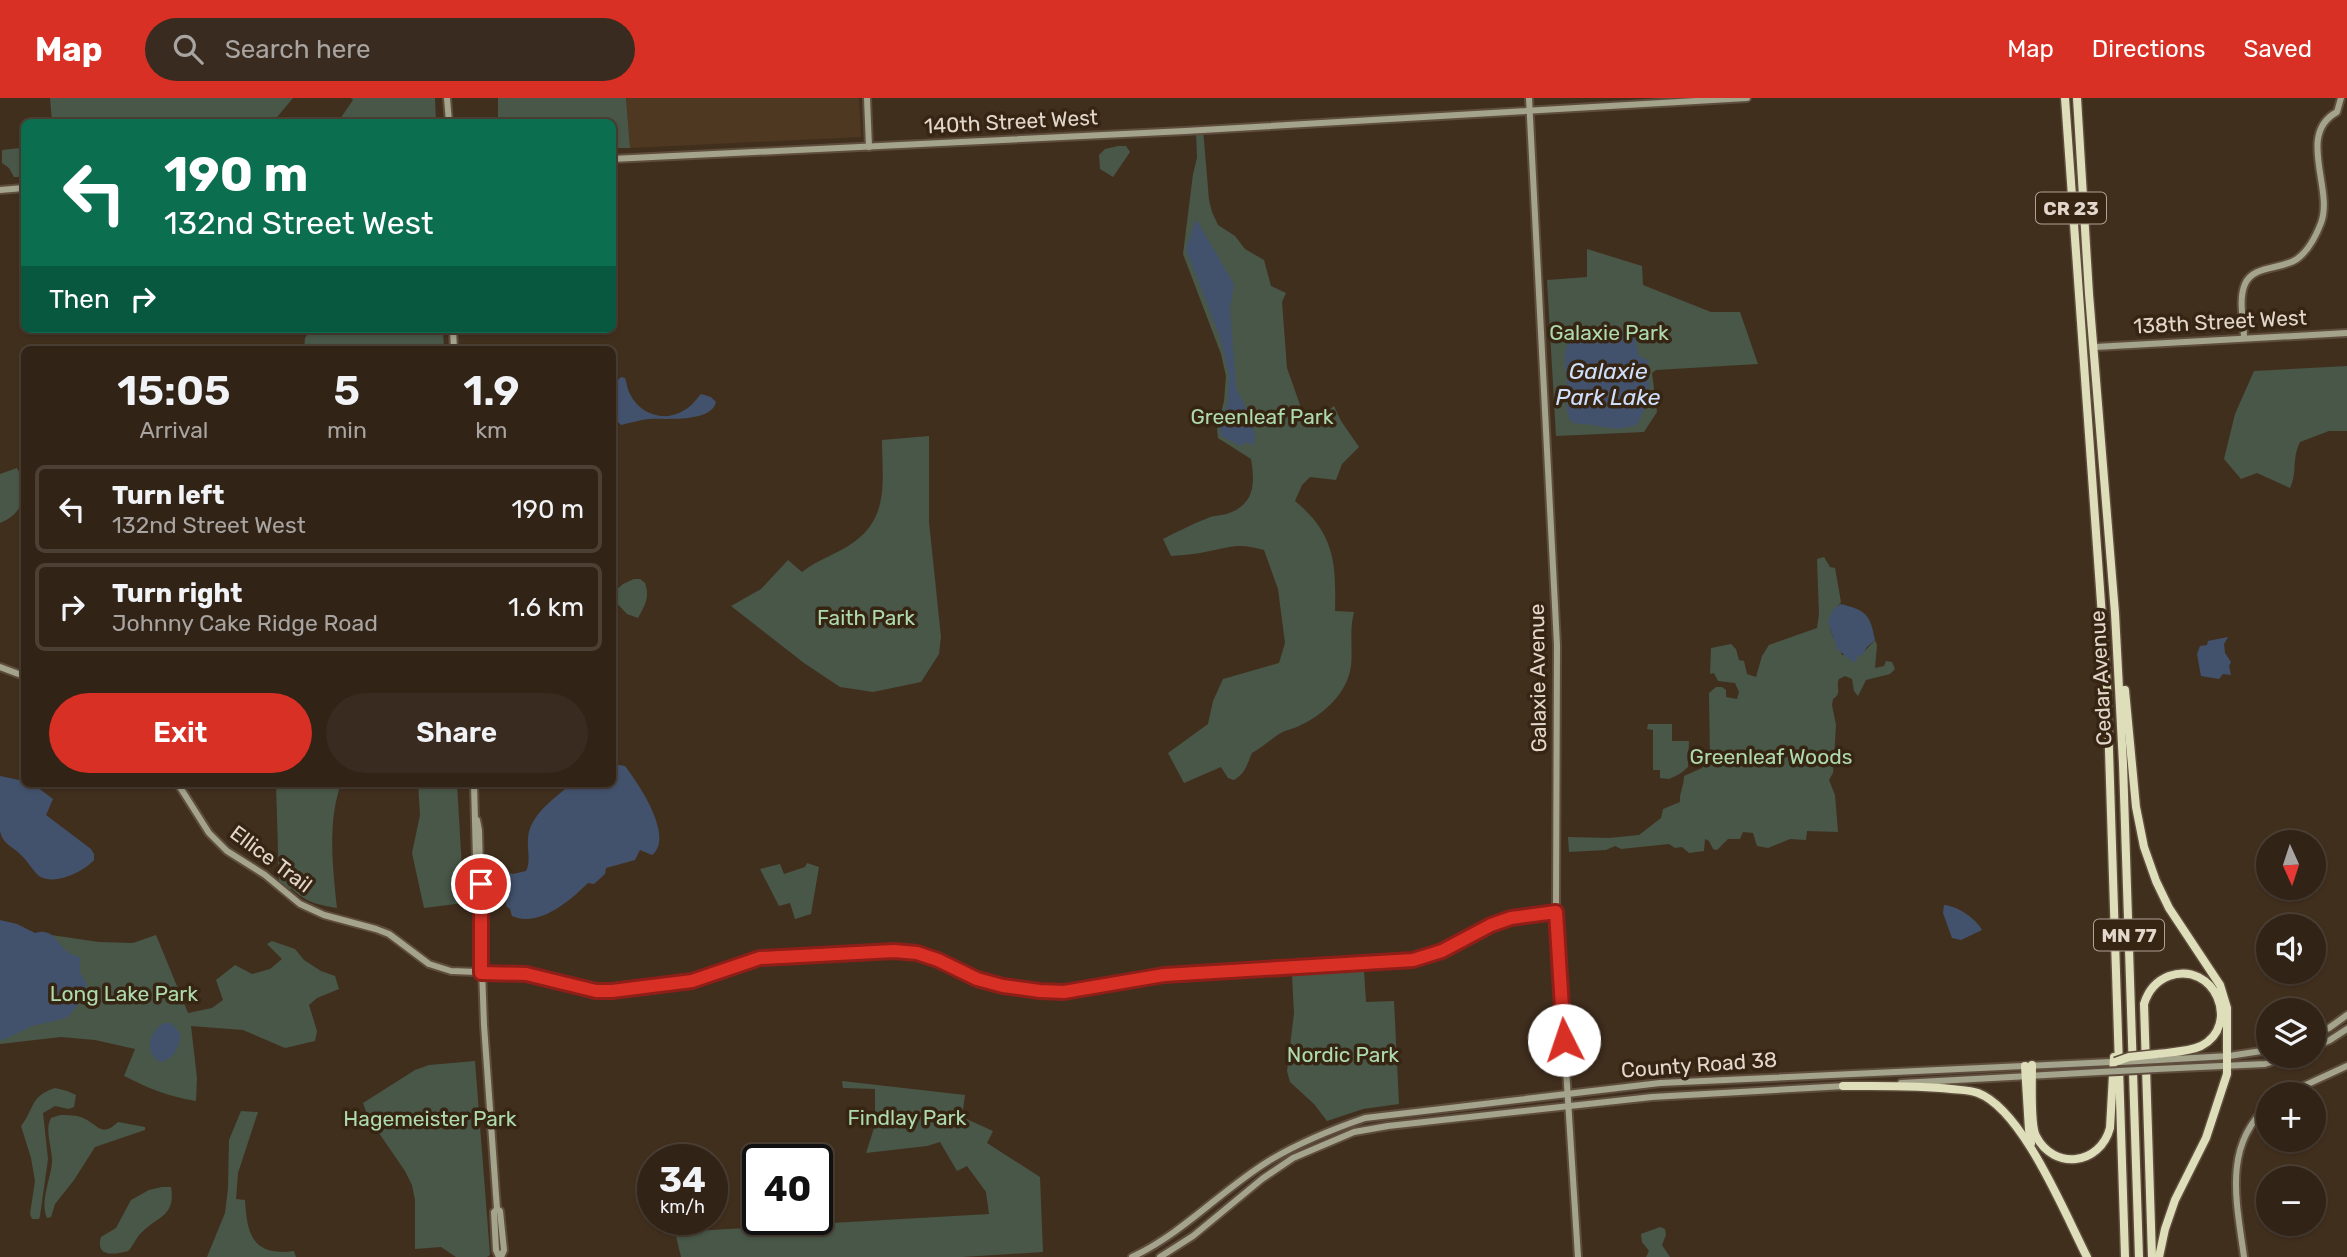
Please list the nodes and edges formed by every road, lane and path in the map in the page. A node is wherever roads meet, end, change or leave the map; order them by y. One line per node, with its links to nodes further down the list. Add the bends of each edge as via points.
1 (447, 98): 9 (street)
2 (867, 98): 10 (street)
3 (1529, 98): 8 (street, Galaxie Avenue)
4 (1747, 98): 8 (street, 140th Street West)
5 (2065, 98): 17 (highway, Cedar Avenue / CR 23)
6 (2077, 98): 16 (highway, Cedar Avenue / CR 23)
7 (2341, 98): 15 (street, via 2317,142 2324,197 2322,221 2297,259 2255,273 2245,282)
8 (1530, 110): 10 (street, 140th Street West); 23 (street, Galaxie Avenue, via 1557,645)
9 (449, 119)
10 (869, 147): 11 (street, 140th Street West)
11 (616, 159)
12 (21, 188): 13 (street)
13 (0, 190)
14 (2347, 333): 15 (street, 138th Street West)
15 (2244, 338): 16 (street, 138th Street West)
16 (2095, 347): 18 (highway, Cedar Avenue / MN 77)
17 (2082, 351): 25 (highway, Cedar Avenue / MN 77, via 2106,687)
18 (2116, 613): 31 (highway, via 2144,848 2169,908 2220,985 2227,1008); 51 (highway, Cedar Avenue / MN 77)
19 (0, 667): 20 (street)
20 (21, 676)
21 (180, 787): 24 (street, Ellice Trail, via 209,833 227,851 304,906 389,934 436,967)
22 (474, 787): 24 (street, via 475,824 480,830)
23 (1556, 912): 24 (street, Ellice Trail, via 1511,918 1413,960 1164,975 1064,992 1003,986 917,953 894,951 760,958 692,981 612,991 526,974); 41 (street, Galaxie Avenue)
24 (481, 973): 45 (street, via 497,1209 504,1250)
25 (2117, 994): 38 (highway, via 2110,1128 2102,1147 2071,1159 2043,1147 2035,1134); 50 (highway, Cedar Avenue / MN 77)
26 (2347, 1015): 27 (street)
27 (2326, 1029)
28 (2347, 1029): 29 (street)
29 (2326, 1042)
30 (2256, 1052): 31 (street)
31 (2229, 1056): 32 (street); 37 (highway)
32 (2157, 1057): 33 (highway, bridge); 52 (highway, via 2200,1046 2216,1031 2219,1000 2203,979 2180,973 2164,978 2150,990 2144,1004)
33 (2115, 1062): 35 (street, County Road 38)
34 (2256, 1065): 37 (street, County Road 38)
35 (2028, 1066): 38 (highway); 41 (street, County Road 38, via 1660,1083)
36 (2347, 1066): 39 (street)
37 (2228, 1067): 38 (street, County Road 38, bridge); 53 (highway, via 2206,1138 2175,1200)
38 (2029, 1076): 40 (street, County Road 38); 44 (highway, via 2029,1130)
39 (2312, 1082)
40 (1843, 1086): 42 (street, County Road 38); 44 (highway, via 1931,1086 1977,1092 2001,1108)
41 (1567, 1093): 42 (street, Galaxie Avenue); 46 (street, County Road 38, via 1365,1118 1338,1128 1271,1160 1173,1233)
42 (1568, 1105): 47 (street, County Road 38, via 1354,1132 1293,1158); 48 (street, Galaxie Avenue)
43 (2256, 1119): 54 (street, via 2236,1166)
44 (2035, 1156): 49 (highway)
45 (500, 1257)
46 (1132, 1257)
47 (1160, 1257)
48 (1578, 1257)
49 (2087, 1257)
50 (2125, 1257)
51 (2139, 1257)
52 (2152, 1257)
53 (2160, 1257)
54 (2244, 1257)

